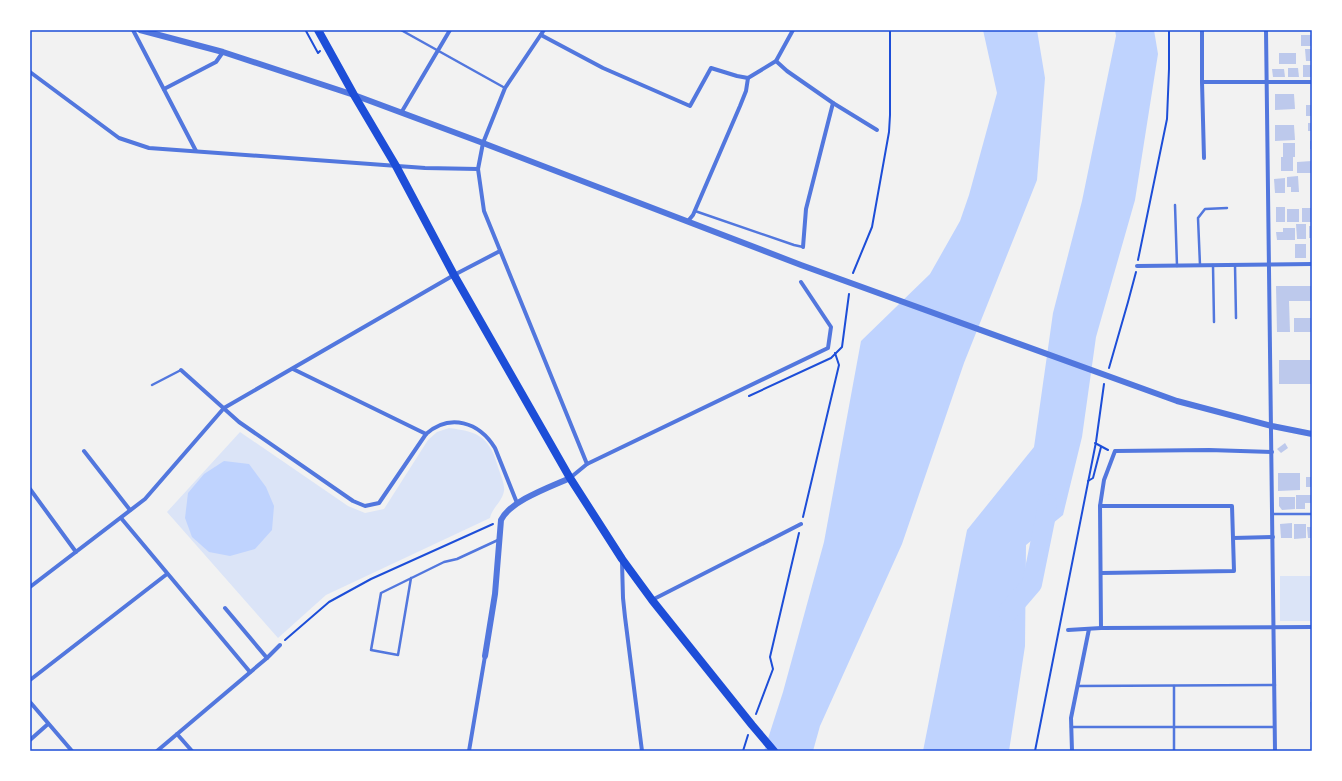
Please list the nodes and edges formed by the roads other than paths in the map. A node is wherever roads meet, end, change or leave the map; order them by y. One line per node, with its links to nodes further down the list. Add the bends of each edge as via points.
1 (133, 30): 20 (street)
2 (140, 30): 12 (street)
3 (318, 30): 21 (main road)
4 (401, 30): 11 (lane)
5 (450, 30): 11 (street)
6 (544, 30): 10 (street)
7 (793, 30): 13 (street)
8 (1202, 30): 16 (street)
9 (1266, 30): 17 (street)
10 (541, 35): 15 (street, via 603,68 690,106 711,68); 19 (street)
11 (437, 51): 19 (lane); 23 (street)
12 (224, 52): 20 (street, via 216,62); 21 (street)
13 (776, 61): 15 (street); 22 (street)
14 (30, 72): 26 (street, via 119,138 149,148)
15 (748, 78): 32 (street, via 746,91)
16 (1202, 82): 17 (street); 27 (street)
17 (1267, 82): 18 (street); 37 (street)
18 (1312, 82)
19 (505, 88): 25 (street)
20 (164, 89): 26 (street)
21 (354, 95): 23 (street); 28 (main road)
22 (833, 103): 24 (street); 34 (street, via 806,209)
23 (401, 113): 25 (street)
24 (877, 130)
25 (483, 143): 29 (street); 33 (street)
26 (196, 151): 28 (street)
27 (1204, 158)
28 (396, 166): 29 (street); 43 (main road)
29 (478, 169): 35 (street, via 484,211)
30 (1175, 206): 42 (lane)
31 (1227, 208): 39 (lane, via 1205,210 1198,218)
32 (695, 211): 33 (street); 34 (lane)
33 (688, 221): 51 (street, via 1177,401)
34 (803, 247)
35 (500, 251): 43 (street); 56 (street)
36 (1312, 264): 37 (street)
37 (1269, 265): 41 (street); 51 (street)
38 (1137, 266): 42 (street)
39 (1200, 266): 40 (street); 42 (street)
40 (1213, 266): 41 (street); 46 (lane)
41 (1235, 266): 45 (lane)
42 (1177, 267)
43 (454, 275): 47 (street); 57 (main road)
44 (802, 282): 56 (street, via 831,327 828,348)
45 (1236, 318)
46 (1214, 322)
47 (293, 369): 50 (street); 52 (street)
48 (181, 370): 49 (lane); 50 (street)
49 (152, 385)
50 (224, 408): 52 (street, via 239,422 353,501 365,506 379,503); 61 (street, via 145,499)
51 (1272, 426): 53 (street); 55 (street)
52 (426, 434): 59 (street, via 442,424 454,422 475,427 483,432 495,448)
53 (1312, 434)
54 (84, 451): 61 (street)
55 (1272, 452): 60 (street, via 1115,451 1104,480); 62 (street)
56 (587, 464): 57 (street)
57 (570, 478): 59 (street); 70 (main road)
58 (30, 489): 69 (street)
59 (517, 503): 68 (street, via 501,520)
60 (1100, 506): 67 (street, via 1232,506); 71 (street)
61 (130, 510): 64 (street)
62 (1272, 514): 63 (lane); 66 (street)
63 (1312, 514)
64 (121, 518): 69 (street); 72 (street)
65 (801, 524): 75 (street)
66 (1272, 537): 67 (street); 77 (street)
67 (1233, 538): 71 (street, via 1234,571)
68 (499, 540): 73 (lane); 83 (street, via 495,594)
69 (76, 552): 74 (street)
70 (622, 559): 75 (main road); 101 (street, via 623,598)
71 (1101, 573): 79 (street)
72 (167, 574): 85 (street); 86 (street)
73 (411, 578): 73 (lane, via 398,655 371,650 381,593)
74 (30, 587)
75 (652, 600): 102 (main road)
76 (225, 608): 84 (street)
77 (1274, 627): 78 (street); 79 (street); 87 (street)
78 (1312, 627)
79 (1101, 628): 80 (street)
80 (1089, 629): 81 (street); 88 (street)
81 (1068, 630)
82 (280, 645): 84 (street)
83 (485, 656): 100 (street)
84 (267, 658): 85 (street)
85 (250, 672): 95 (street)
86 (30, 680)
87 (1275, 685): 89 (lane); 93 (street)
88 (1078, 686): 89 (lane); 94 (street)
89 (1174, 686): 92 (lane)
90 (30, 702): 91 (street)
91 (48, 724): 96 (street); 97 (street)
92 (1174, 726): 93 (lane); 94 (lane); 104 (lane)
93 (1275, 726): 105 (street)
94 (1071, 727): 103 (street)
95 (177, 734): 98 (street); 99 (street)
96 (30, 740)
97 (72, 751)
98 (157, 751)
99 (192, 751)
100 (469, 751)
101 (642, 751)
102 (774, 751)
103 (1072, 751)
104 (1174, 751)
105 (1276, 751)

